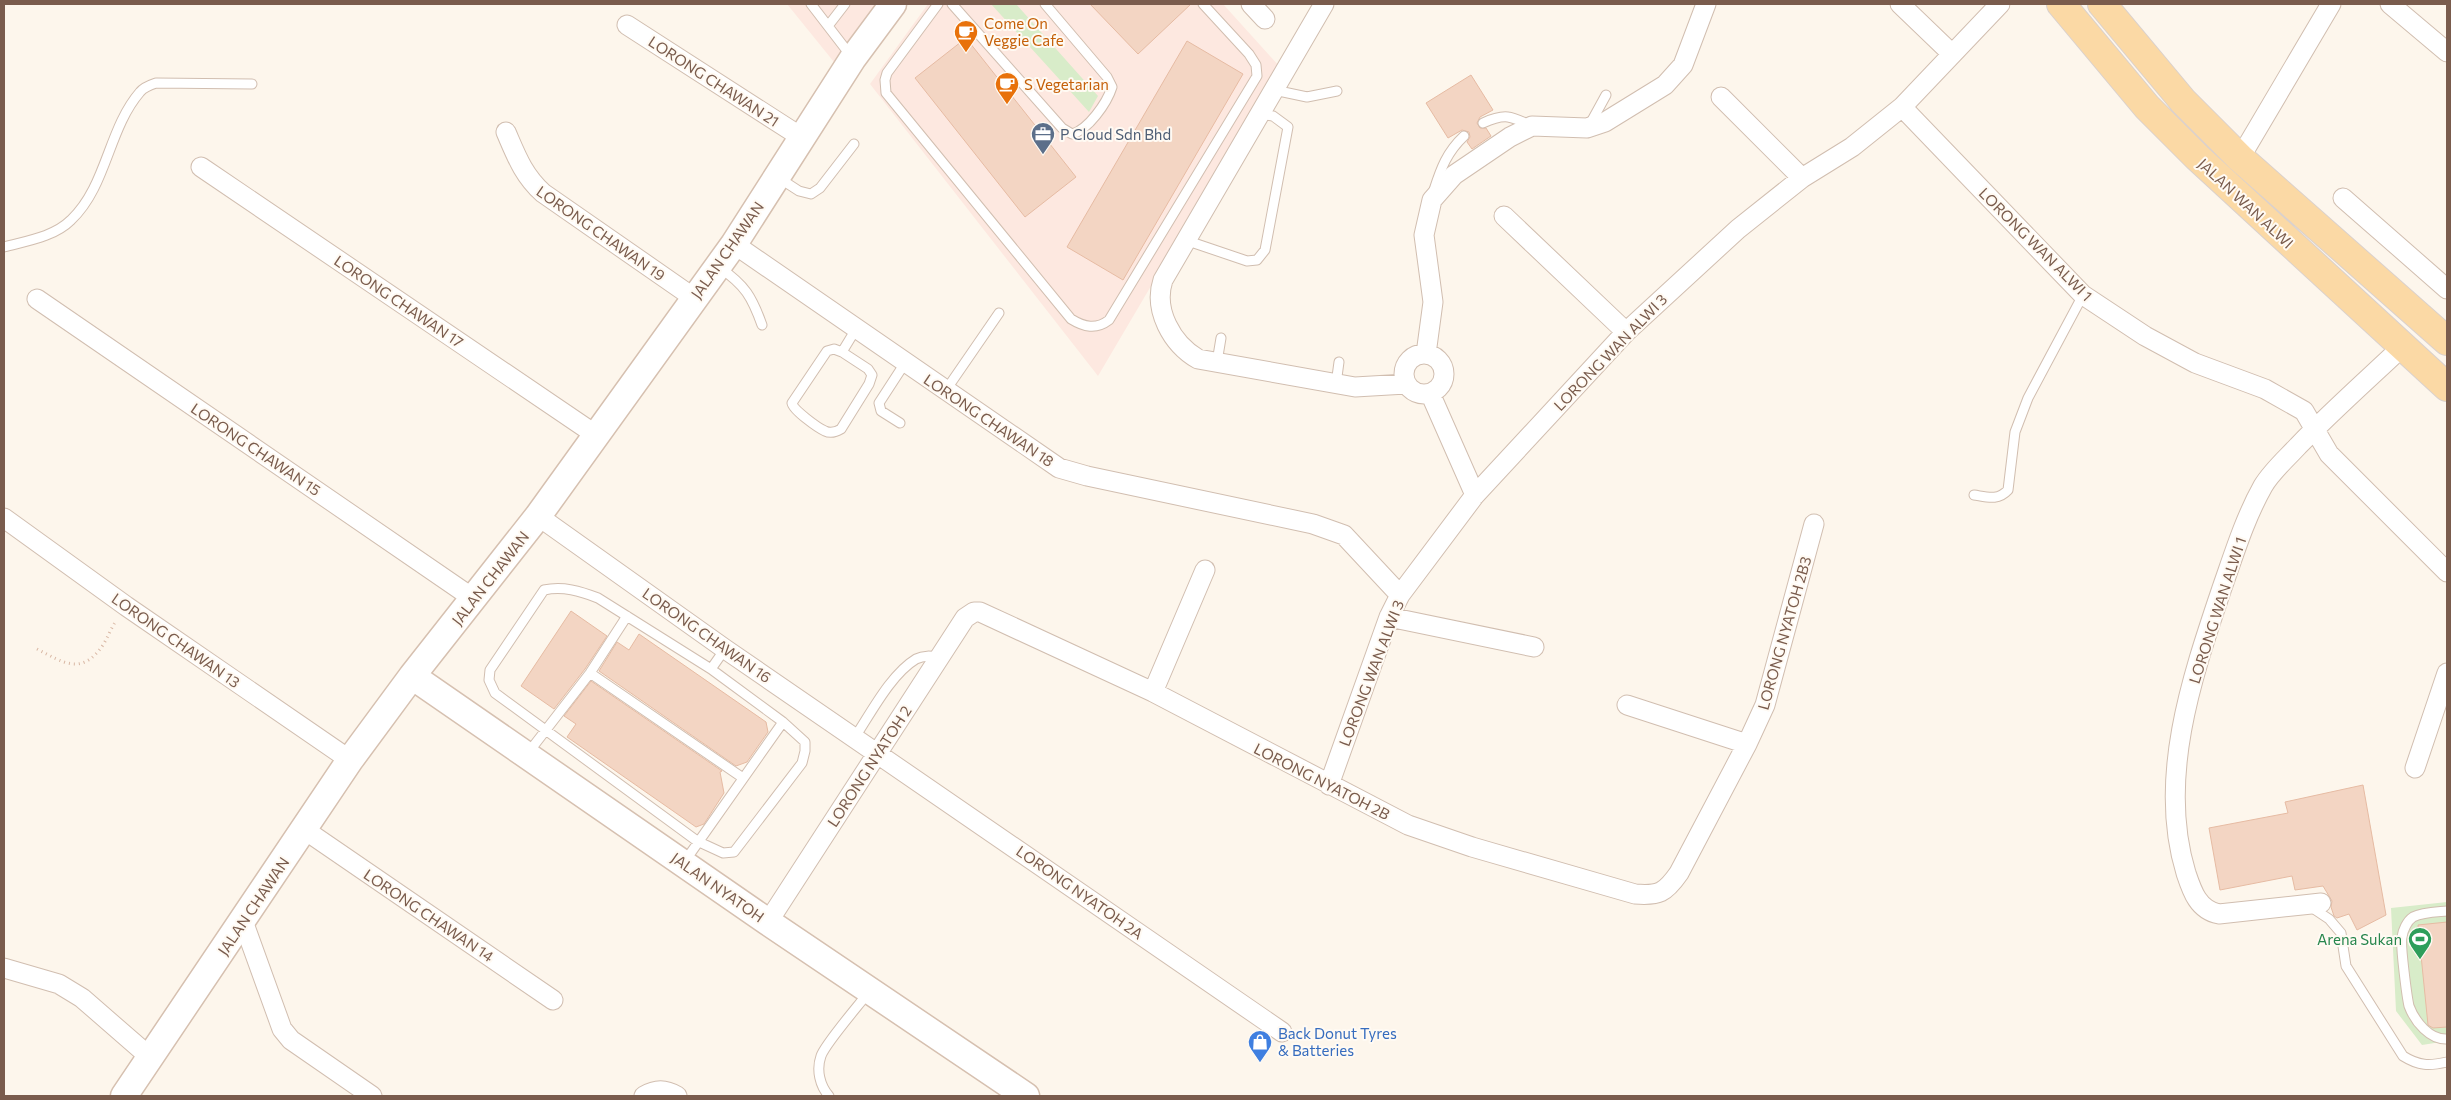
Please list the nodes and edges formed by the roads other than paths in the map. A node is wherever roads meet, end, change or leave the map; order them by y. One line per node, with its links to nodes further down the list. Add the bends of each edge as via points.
1 (811, 4): 19 (lane)
2 (845, 4): 19 (lane)
3 (893, 4): 22 (street, JALAN CHAWAN)
4 (938, 4): 7 (lane, via 887,74 886,93 1071,319 1089,327 1109,320 1257,76 1256,65 1249,54)
5 (952, 4): 6 (lane, via 1062,128 1072,134 1081,132 1109,96 1112,87)
6 (1045, 4)
7 (1203, 4)
8 (1251, 4): 17 (street)
9 (1324, 4): 24 (street)
10 (1706, 4): 32 (street, via 1677,74 1644,99 1605,122)
11 (1900, 4): 21 (street)
12 (2000, 4): 21 (street, LORONG WAN ALWI 3)
13 (2061, 4): 58 (main road, JALAN WAN ALWI, via 2159,120)
14 (2102, 4): 37 (main road, JALAN WAN ALWI, via 2183,101)
15 (2331, 4): 37 (street)
16 (2390, 4): 20 (street)
17 (1265, 19)
18 (627, 25): 35 (street, LORONG CHAWAN 21)
19 (828, 26): 22 (lane)
20 (2447, 52)
21 (1951, 53): 28 (street, LORONG WAN ALWI 3)
22 (853, 58): 35 (street, JALAN CHAWAN)
23 (252, 84): 46 (lane, via 156,83 147,86 121,123 88,200 70,222 50,234)
24 (1274, 90): 25 (lane, via 1307,97); 29 (street)
25 (1336, 91)
26 (1606, 95): 32 (lane)
27 (1720, 97): 40 (street)
28 (1902, 108): 40 (street, LORONG WAN ALWI 3, via 1852,148); 49 (street, LORONG WAN ALWI 1)
29 (1260, 114): 44 (street); 44 (lane, via 1273,116 1288,127 1265,250 1257,260 1247,261)
30 (1483, 123): 31 (lane, via 1510,116)
31 (1532, 126): 32 (street); 42 (street, via 1510,136 1454,175)
32 (1587, 128)
33 (506, 132): 50 (street, LORONG CHAWAN 19, via 522,170 542,193)
34 (1464, 136): 42 (lane, via 1444,159)
35 (801, 137): 39 (street, JALAN CHAWAN)
36 (854, 144): 39 (lane, via 820,188 811,194 799,191)
37 (2240, 158): 57 (main road, JALAN WAN ALWI)
38 (201, 167): 71 (street, LORONG CHAWAN 17)
39 (776, 177): 45 (street, JALAN CHAWAN)
40 (1802, 178): 55 (street, LORONG WAN ALWI 3, via 1738,229)
41 (2343, 198): 48 (street)
42 (1432, 200): 60 (street, via 1424,235 1433,302)
43 (1504, 216): 55 (street)
44 (1185, 240): 61 (street, via 1163,280 1158,293 1160,304 1177,342 1186,352 1198,359)
45 (734, 244): 47 (street, JALAN CHAWAN); 54 (street, LORONG CHAWAN 18)
46 (4, 247)
47 (718, 266): 50 (street, JALAN CHAWAN); 53 (lane, via 739,281 753,299)
48 (2447, 289)
49 (2083, 295): 70 (street, LORONG WAN ALWI 1, via 2145,336 2195,363 2266,389 2294,404 2304,411); 73 (lane, via 2021,415 2015,432 2008,490 1995,498)
50 (694, 298): 71 (street, JALAN CHAWAN)
51 (37, 299): 80 (street, LORONG CHAWAN 15)
52 (999, 313): 67 (lane)
53 (762, 324)
54 (856, 329): 59 (lane); 63 (street, LORONG CHAWAN 18)
55 (1626, 332): 72 (street, LORONG WAN ALWI 3)
56 (1221, 338): 61 (lane)
57 (2447, 341)
58 (2402, 347): 66 (main road, JALAN WAN ALWI); 70 (street, LORONG WAN ALWI 1)
59 (842, 352): 59 (lane, via 827,351 792,403 794,409 834,433 841,429 872,375)
60 (1426, 354): 65 (street, via 1418,354 1405,366); 68 (street, via 1435,357 1444,372 1442,381)
61 (1217, 362): 64 (street)
62 (1339, 362): 64 (lane)
63 (905, 363): 67 (street, LORONG CHAWAN 18); 69 (lane, via 879,403 881,411)
64 (1336, 384): 65 (street, via 1365,388)
65 (1406, 384): 68 (street, via 1412,390)
66 (2447, 387)
67 (946, 390): 79 (street, LORONG CHAWAN 18, via 1059,468 1313,524 1344,535)
68 (1430, 393): 72 (street)
69 (900, 423)
70 (2314, 429): 78 (street, LORONG WAN ALWI 1, via 2329,454); 106 (street, LORONG WAN ALWI 1, via 2264,485 2244,528 2198,658 2178,754 2175,818 2183,864 2194,895 2210,912 2219,914)
71 (596, 434): 74 (street, JALAN CHAWAN)
72 (1475, 495): 79 (street, LORONG WAN ALWI 3)
73 (1974, 495)
74 (538, 516): 80 (street, JALAN CHAWAN); 85 (street, LORONG CHAWAN 16)
75 (4, 518): 99 (street, LORONG CHAWAN 13)
76 (1814, 524): 96 (street, LORONG NYATOH 2B3, via 1765,706)
77 (1205, 570): 91 (street)
78 (2447, 572)
79 (1400, 595): 83 (street, LORONG WAN ALWI 3)
80 (474, 599): 90 (street, JALAN CHAWAN)
81 (974, 612): 86 (street, LORONG NYATOH 2, via 965,618); 91 (street, LORONG NYATOH 2B)
82 (628, 616): 87 (lane); 89 (lane); 94 (lane, via 579,591 544,590 490,670 489,680 495,693)
83 (1389, 617): 84 (street); 102 (street, LORONG WAN ALWI 3)
84 (1534, 647)
85 (725, 649): 87 (lane); 95 (street, LORONG CHAWAN 16)
86 (940, 657): 95 (lane, via 928,655 917,658 900,672); 97 (street, LORONG NYATOH 2)
87 (711, 669): 93 (lane)
88 (2447, 673): 100 (street)
89 (590, 674): 94 (lane); 101 (lane)
90 (412, 676): 98 (street, JALAN NYATOH); 99 (street, JALAN CHAWAN)
91 (1153, 692): 102 (street, LORONG NYATOH 2B)
92 (1627, 705): 96 (street)
93 (783, 722): 101 (lane); 104 (lane, via 805,742 802,763 734,852)
94 (545, 730): 98 (lane); 104 (lane)
95 (855, 737): 97 (street, LORONG CHAWAN 16)
96 (1747, 744): 105 (street, LORONG NYATOH 2B3)
97 (878, 752): 109 (street, LORONG NYATOH 2); 113 (street, LORONG NYATOH 2A)
98 (527, 754): 104 (street, JALAN NYATOH)
99 (350, 760): 103 (street, JALAN CHAWAN)
100 (2415, 768)
101 (743, 778): 104 (lane)
102 (1329, 785): 105 (street, LORONG NYATOH 2B, via 1408,825 1472,848 1635,894 1654,896 1668,888)
103 (305, 830): 108 (street, JALAN CHAWAN); 112 (street, LORONG CHAWAN 14)
104 (690, 852): 109 (street, JALAN NYATOH)
105 (1679, 873)
106 (2314, 904): 116 (lane, via 2342,933 2346,966 2403,1056 2416,1064 2428,1066)
107 (2447, 911): 114 (lane, via 2413,917 2406,924 2401,938 2410,1006 2425,1031 2438,1040)
108 (244, 922): 115 (street, JALAN CHAWAN); 118 (street, via 282,1030 291,1040)
109 (768, 922): 111 (street, JALAN NYATOH)
110 (4, 968): 115 (street, via 59,984 82,998)
111 (870, 991): 121 (lane, via 821,1056 818,1073 823,1090); 122 (street, JALAN NYATOH)
112 (553, 1000)
113 (1282, 1032)
114 (2447, 1038)
115 (151, 1058): 117 (street, JALAN CHAWAN)
116 (2447, 1062)
117 (124, 1096)
118 (372, 1096)
119 (644, 1096): 120 (street, via 661,1090)
120 (677, 1096)
121 (829, 1096)
122 (1026, 1096)

